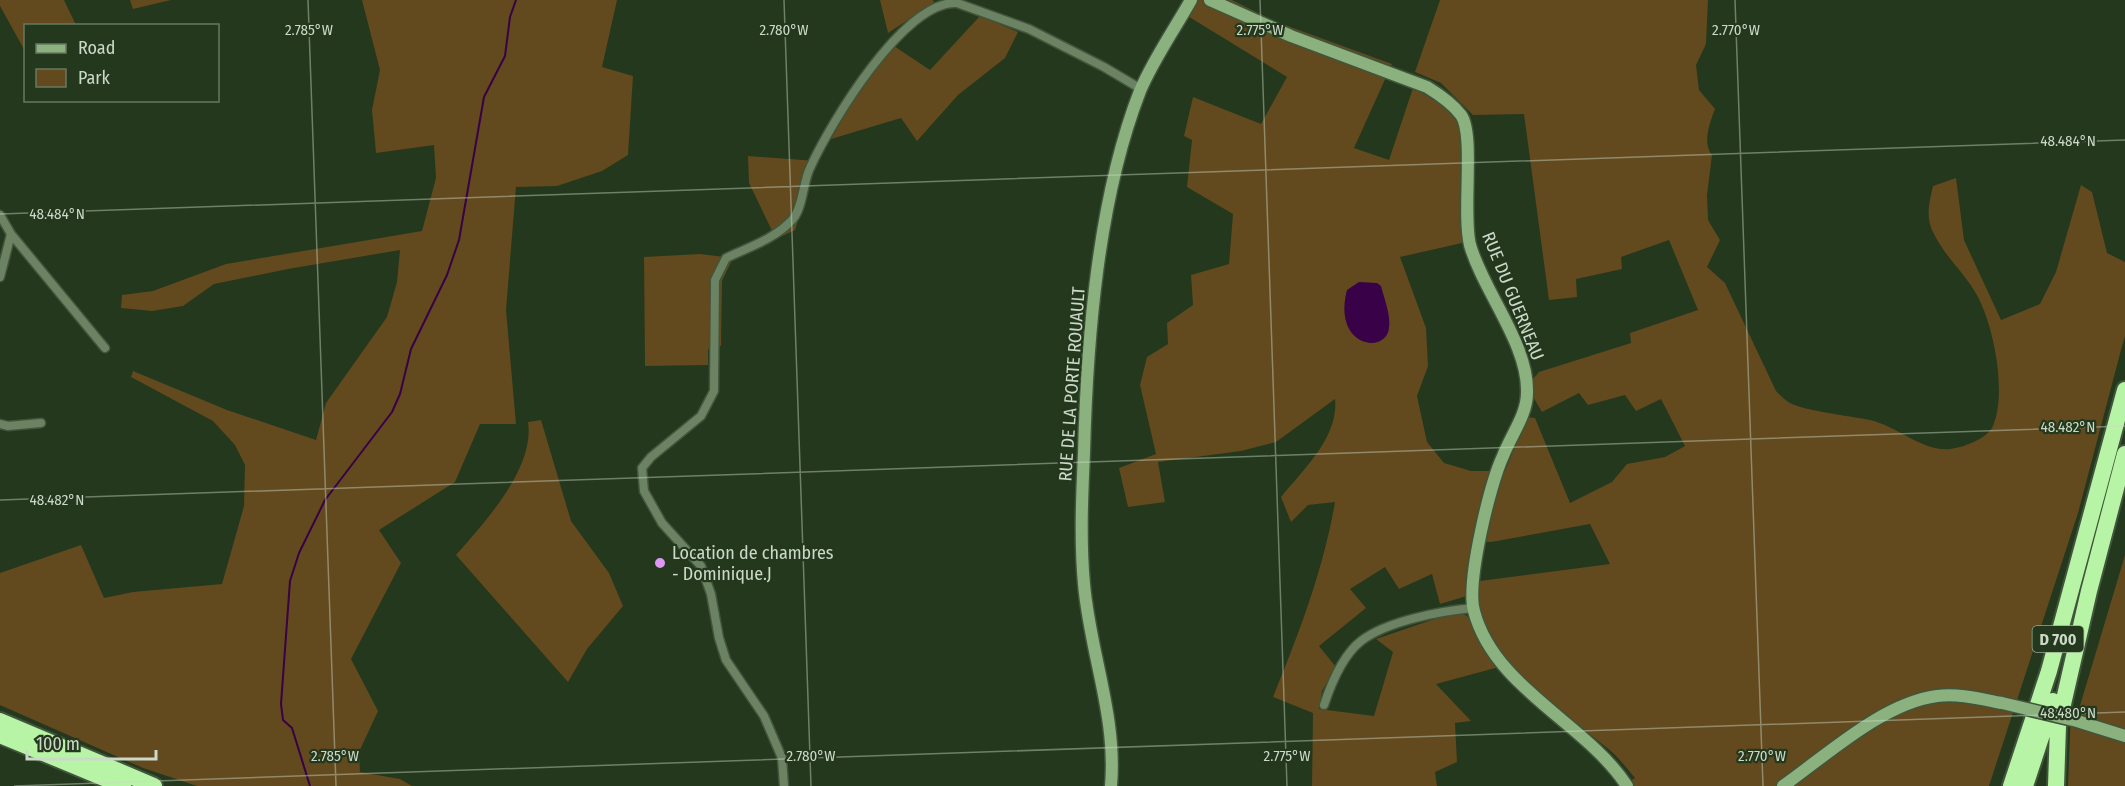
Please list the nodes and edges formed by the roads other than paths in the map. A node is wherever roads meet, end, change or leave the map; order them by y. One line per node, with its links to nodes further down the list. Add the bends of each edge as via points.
1 (1191, 0): 3 (street, RUE DE LA PORTE ROUAULT)
2 (1210, 0): 13 (street, RUE DU GUERNEAU, via 1291,36 1427,87 1462,116 1468,131 1465,213 1470,244 1526,374 1526,408 1489,491)
3 (1141, 89): 21 (street, via 1029,29 957,3 940,6 890,43 846,101 809,168 794,218 771,237 726,258 716,280 714,391 701,416 642,468 644,491 662,523 701,566 726,660 764,716 782,758); 22 (street, RUE DE LA PORTE ROUAULT, via 1121,150 1101,250 1085,418 1084,583 1106,696)
4 (0, 215): 5 (street)
5 (11, 234): 6 (street); 7 (street)
6 (0, 277)
7 (105, 348)
8 (2125, 390): 14 (highway, D 700)
9 (41, 423): 10 (street)
10 (0, 424)
11 (2125, 454): 12 (highway, D 700)
12 (2089, 591): 27 (highway, D 700); 28 (highway, via 2058,726)
13 (1473, 608): 15 (street, via 1448,610 1409,621 1360,642 1333,680); 23 (street, via 1488,642 1515,678 1607,760)
14 (2049, 671): 25 (highway); 26 (highway, D 700)
15 (1324, 705)
16 (0, 720): 20 (highway)
17 (0, 735): 19 (highway)
18 (2125, 736): 24 (street, bridge, via 2002,703 1940,696 1913,701 1882,716)
19 (123, 786)
20 (154, 786)
21 (784, 786)
22 (1111, 786)
23 (1628, 786)
24 (1783, 786)
25 (2004, 786)
26 (2011, 786)
27 (2025, 786)
28 (2056, 786)

